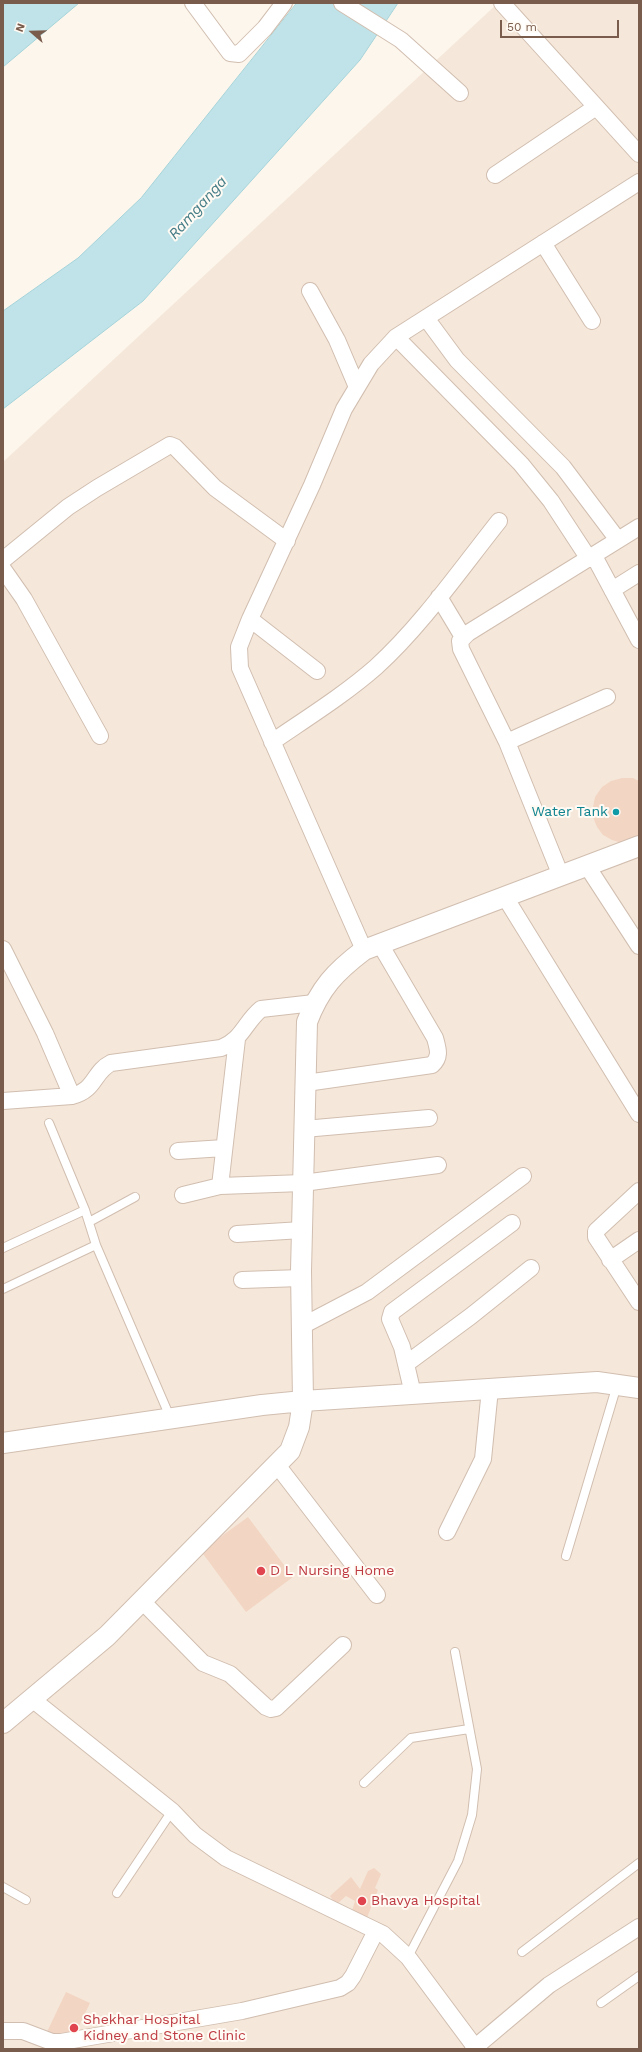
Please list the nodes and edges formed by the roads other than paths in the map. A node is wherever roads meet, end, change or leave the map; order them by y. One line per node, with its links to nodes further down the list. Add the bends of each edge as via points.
1 (193, 3): 2 (street, via 230,54 234,55 239,54 265,28)
2 (284, 3)
3 (342, 3): 5 (street, via 392,33)
4 (502, 3): 6 (street)
5 (460, 93)
6 (596, 107): 7 (street); 8 (street)
7 (639, 154)
8 (495, 175)
9 (639, 182): 10 (street)
10 (543, 243): 12 (street); 13 (street)
11 (310, 291): 15 (street, via 337,340)
12 (426, 318): 14 (street); 18 (street, via 457,360 563,467)
13 (592, 321)
14 (396, 337): 15 (street, via 371,364); 20 (street, via 521,464)
15 (357, 387): 19 (street, via 344,409)
16 (499, 521): 25 (street)
17 (639, 527): 18 (street)
18 (618, 540): 20 (street)
19 (287, 541): 21 (street, via 215,488 175,447 170,446 68,507); 26 (street)
20 (591, 557): 24 (street); 27 (street)
21 (3, 560)
22 (3, 569): 31 (street, via 24,599)
23 (639, 573): 24 (street)
24 (612, 590): 28 (street)
25 (439, 597): 27 (street); 32 (street, via 376,667 345,692)
26 (250, 620): 29 (street); 32 (street, via 239,647 240,668)
27 (463, 637): 33 (street, via 460,641 461,648)
28 (639, 640)
29 (317, 671)
30 (607, 697): 33 (street)
31 (100, 736)
32 (272, 742): 39 (street)
33 (507, 742): 36 (street)
34 (639, 846): 35 (street)
35 (586, 866): 36 (street); 38 (street)
36 (561, 876): 37 (street)
37 (505, 897): 39 (street); 46 (street)
38 (639, 946)
39 (372, 947): 41 (street, via 341,967); 43 (street, via 434,1038 439,1053 437,1060 432,1065)
40 (3, 949): 44 (street, via 45,1033)
41 (314, 1003): 42 (street, via 261,1009); 43 (street, via 307,1022)
42 (237, 1039): 44 (street, via 221,1048 111,1063 103,1067 90,1087 82,1094); 50 (street)
43 (306, 1083): 49 (street)
44 (72, 1096): 45 (street)
45 (3, 1101)
46 (639, 1114)
47 (429, 1118): 49 (street)
48 (49, 1123): 59 (lane)
49 (304, 1129): 54 (street)
50 (224, 1148): 51 (street); 55 (street)
51 (178, 1151)
52 (438, 1165): 54 (street)
53 (523, 1176): 73 (street, via 367,1292)
54 (303, 1183): 55 (street); 62 (street)
55 (220, 1186): 57 (street)
56 (639, 1191): 67 (street, via 596,1231 596,1237)
57 (183, 1195)
58 (135, 1197): 60 (lane)
59 (85, 1210): 60 (lane); 66 (lane)
60 (89, 1222): 65 (lane)
61 (512, 1223): 74 (street, via 392,1312 390,1319)
62 (302, 1230): 63 (street); 69 (street)
63 (237, 1234)
64 (639, 1240): 67 (street)
65 (96, 1245): 71 (lane); 80 (lane)
66 (3, 1248)
67 (610, 1260): 72 (street)
68 (530, 1268): 74 (street)
69 (301, 1278): 70 (street); 73 (street)
70 (242, 1280)
71 (3, 1289)
72 (639, 1302)
73 (302, 1326): 79 (street)
74 (406, 1364): 78 (street)
75 (617, 1385): 76 (street); 77 (street, via 597,1382); 84 (lane)
76 (639, 1388)
77 (490, 1389): 78 (street); 83 (street, via 483,1459)
78 (413, 1394): 79 (street)
79 (303, 1401): 80 (street); 82 (street, via 300,1427 290,1451)
80 (170, 1418): 81 (street)
81 (3, 1443)
82 (277, 1465): 85 (street); 86 (street)
83 (447, 1532)
84 (566, 1556)
85 (377, 1595)
86 (142, 1601): 87 (street, via 203,1663 230,1674 271,1709 276,1708); 89 (street, via 107,1636)
87 (343, 1645)
88 (454, 1652): 91 (lane)
89 (32, 1699): 90 (street); 93 (street)
90 (3, 1723)
91 (469, 1729): 92 (lane, via 411,1738); 101 (lane, via 477,1769 472,1815 458,1862)
92 (364, 1783)
93 (172, 1811): 96 (lane); 99 (street, via 196,1835 226,1858)
94 (639, 1863): 100 (lane)
95 (3, 1887): 97 (lane)
96 (117, 1893)
97 (26, 1900)
98 (639, 1927): 106 (street, via 549,1984)
99 (376, 1931): 101 (street, via 383,1934); 105 (street, via 353,1976 340,1988)
100 (522, 1952)
101 (408, 1957): 106 (street)
102 (639, 1976): 103 (lane)
103 (601, 2003)
104 (3, 2032): 105 (street, via 23,2031 52,2042)
105 (80, 2044)
106 (474, 2048)

